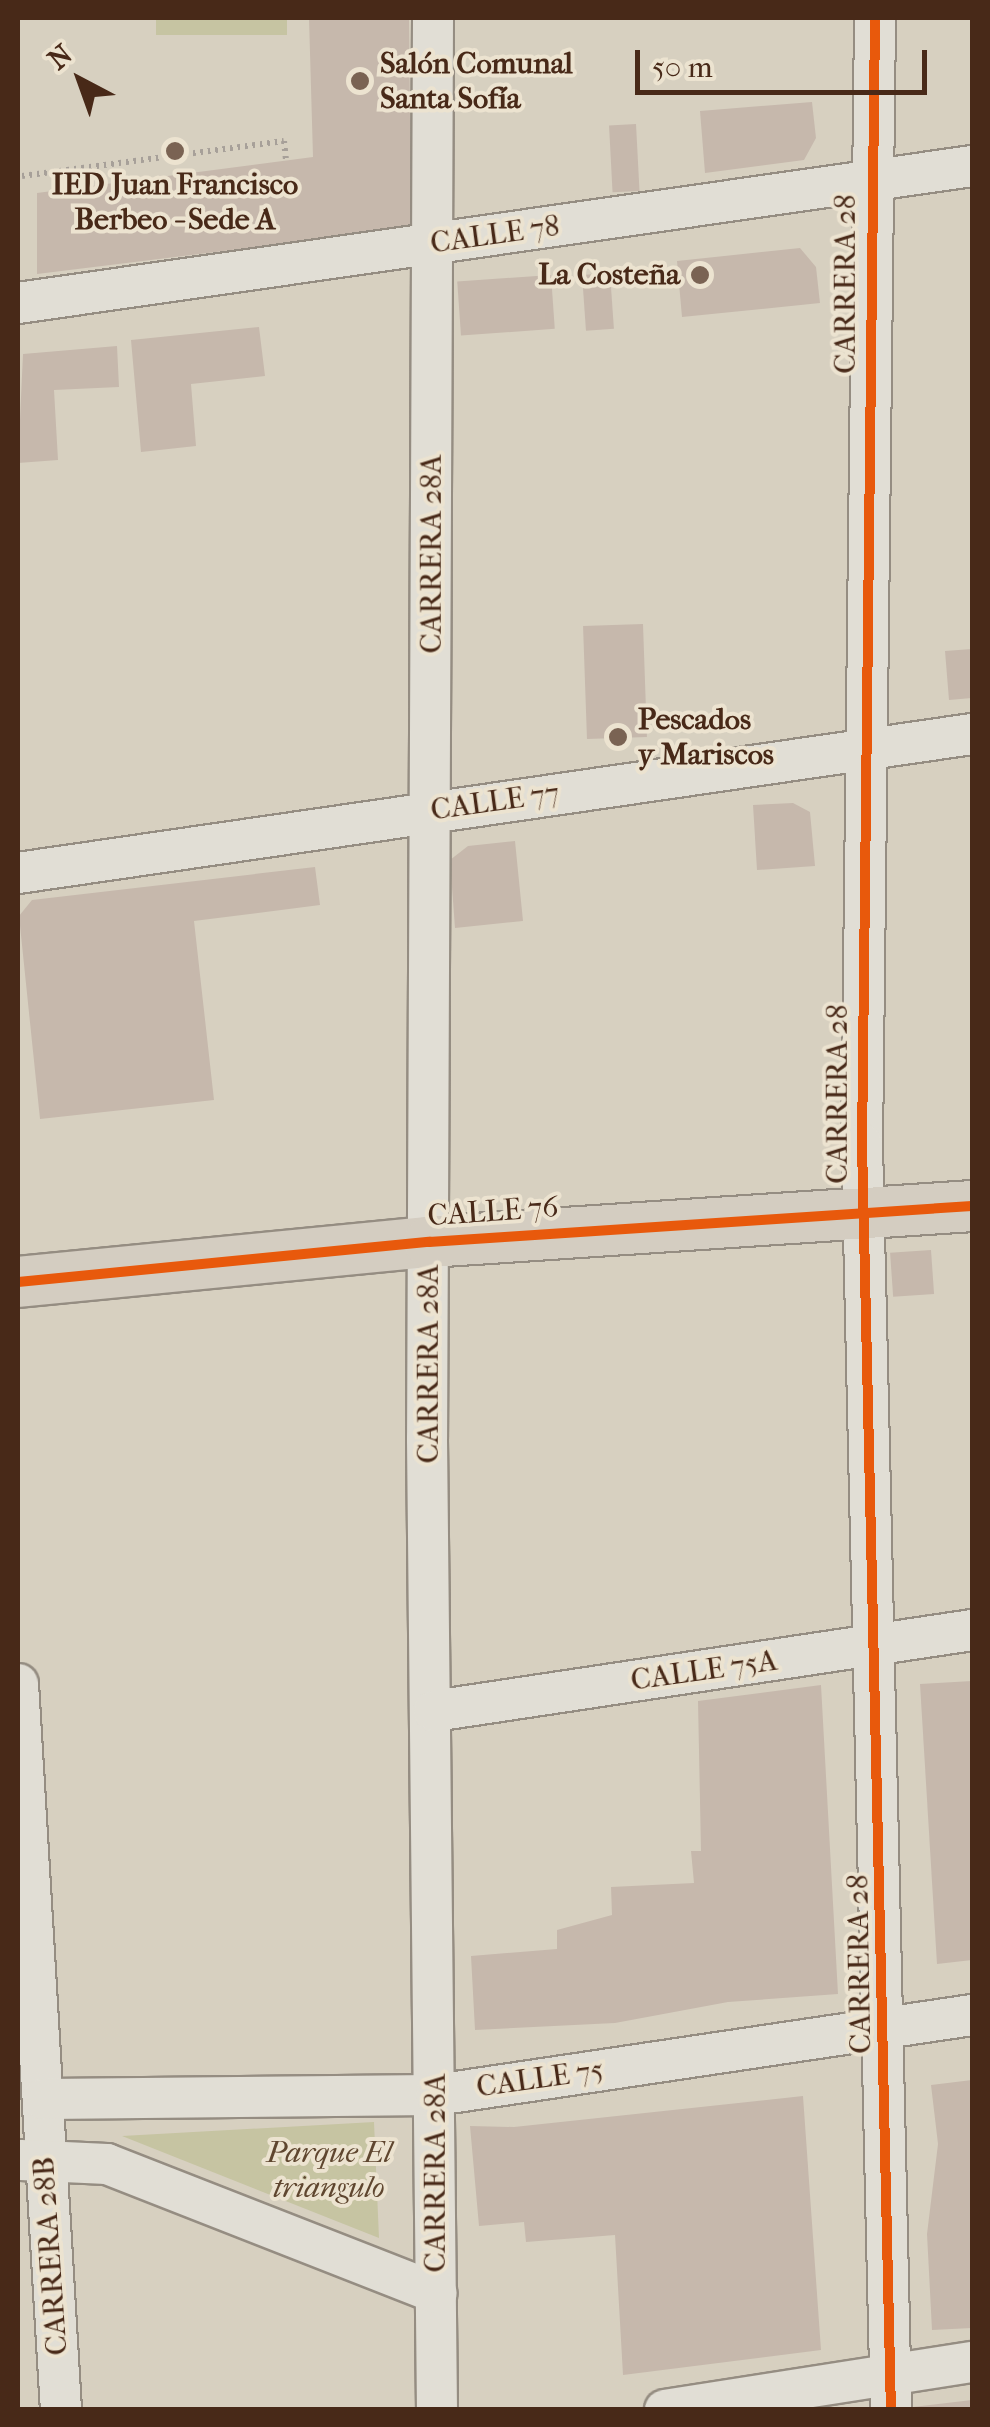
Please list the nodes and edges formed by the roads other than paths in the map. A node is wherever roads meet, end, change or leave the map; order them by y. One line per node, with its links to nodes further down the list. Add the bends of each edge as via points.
1 (433, 18): 5 (street, CARRERA 28A)
2 (875, 18): 4 (street, CARRERA 28)
3 (972, 166): 4 (street, CALLE 78)
4 (872, 181): 5 (street, CALLE 78); 8 (street, CARRERA 28)
5 (433, 244): 6 (street, CALLE 78); 9 (street, CARRERA 28A)
6 (18, 303)
7 (972, 734): 8 (street, CALLE 77)
8 (866, 748): 9 (street, CALLE 77); 12 (street, CARRERA 28)
9 (432, 810): 10 (street, CALLE 77); 13 (street, CARRERA 28A)
10 (18, 873)
11 (972, 1206): 12 (main road, CALLE 76)
12 (864, 1210): 13 (main road, CALLE 76); 16 (street, CARRERA 28)
13 (429, 1242): 14 (main road, CALLE 76); 18 (street, CARRERA 28A)
14 (18, 1282)
15 (972, 1630): 16 (street, CALLE 75A)
16 (876, 1646): 18 (street, CALLE 75A); 20 (street, CARRERA 28)
17 (18, 1684): 22 (street, CARRERA 28B)
18 (434, 1711): 21 (street, CARRERA 28A)
19 (972, 2015): 20 (street, CALLE 75)
20 (887, 2028): 21 (street, CALLE 75); 26 (street, CARRERA 28)
21 (436, 2095): 22 (street, CALLE 75); 24 (street, CARRERA 28A)
22 (43, 2099): 23 (street, CARRERA 28B)
23 (31, 2159): 24 (street, via 107,2164 178,2187); 27 (street, CARRERA 28B)
24 (437, 2293): 28 (street, CARRERA 28A)
25 (972, 2362): 26 (street)
26 (890, 2391): 29 (street)
27 (61, 2410)
28 (437, 2410)
29 (665, 2410)

